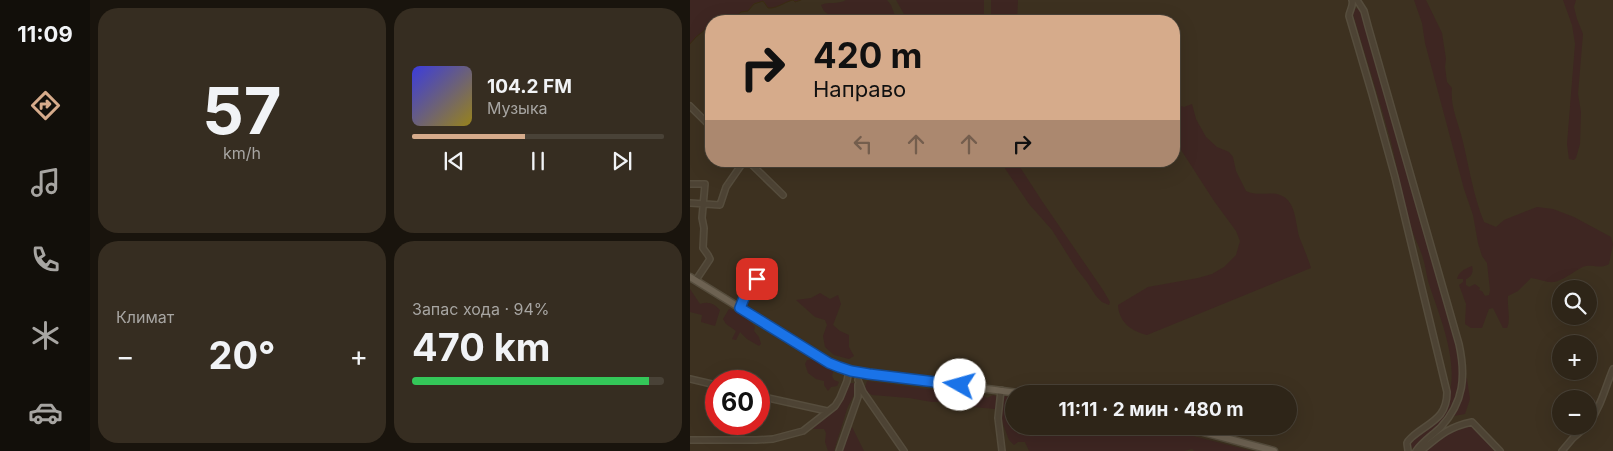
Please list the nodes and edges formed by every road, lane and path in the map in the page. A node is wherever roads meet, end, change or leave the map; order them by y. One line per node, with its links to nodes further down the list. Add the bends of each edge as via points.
1 (1352, 0): 31 (street, via 1349,16 1395,177 1447,392 1446,406 1431,424 1408,440)
2 (1357, 0): 32 (street, via 1364,11 1462,360 1461,391 1456,405 1440,428)
3 (690, 106): 4 (street)
4 (705, 121)
5 (741, 167): 10 (street, via 726,187 720,205)
6 (753, 167): 8 (street)
7 (690, 184): 10 (street, via 705,184)
8 (783, 195)
9 (690, 203): 10 (street)
10 (703, 204): 11 (street, via 703,248 710,259)
11 (693, 278): 13 (main road)
12 (757, 279): 13 (street)
13 (740, 308): 14 (main road, via 829,363)
14 (849, 370): 16 (main road); 22 (street, via 840,398)
15 (1613, 370): 23 (street)
16 (858, 376): 19 (main road); 27 (street, via 858,397); 28 (street, via 863,392)
17 (690, 379): 18 (street)
18 (705, 382)
19 (1000, 390): 20 (main road); 29 (street, via 998,418)
20 (1005, 391)
21 (770, 398): 22 (street)
22 (827, 411): 26 (street, via 803,431 773,439)
23 (1597, 411)
24 (1214, 435): 30 (main road)
25 (1576, 435): 35 (street)
26 (690, 440)
27 (839, 451)
28 (904, 451)
29 (1002, 451)
30 (1274, 451)
31 (1408, 451)
32 (1416, 451)
33 (1421, 451): 34 (street, via 1456,426 1472,422)
34 (1500, 451)
35 (1562, 451)

